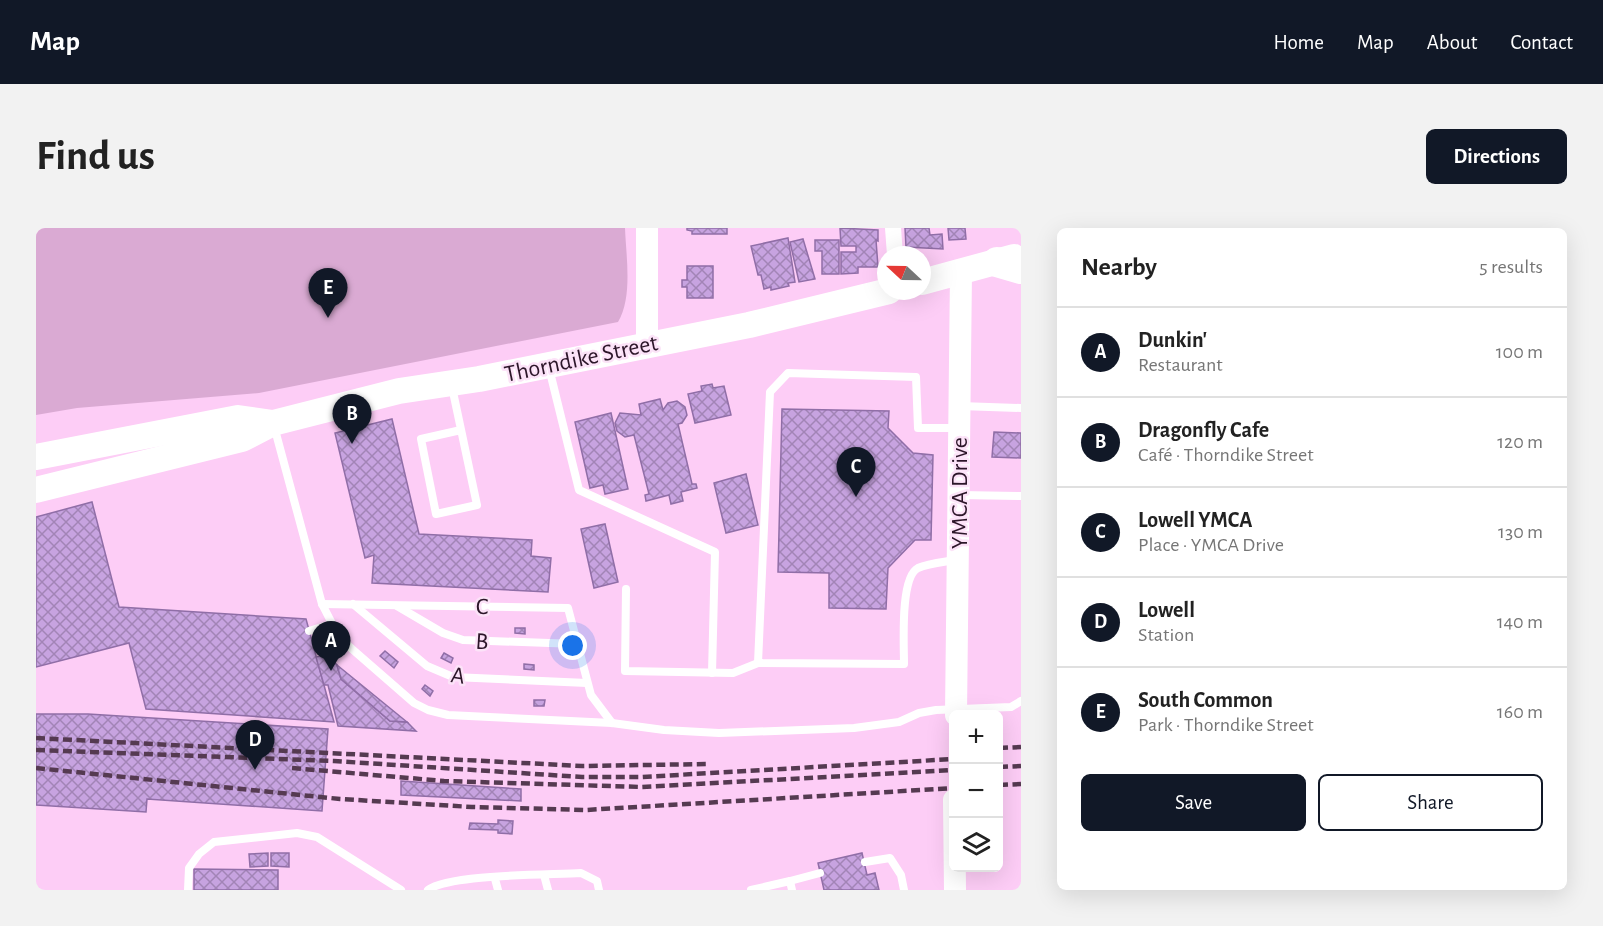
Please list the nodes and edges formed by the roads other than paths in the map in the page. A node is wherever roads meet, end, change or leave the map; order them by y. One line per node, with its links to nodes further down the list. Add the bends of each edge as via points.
1 (647, 228): 8 (street)
2 (893, 228): 3 (street)
3 (894, 246)
4 (1013, 262): 5 (main road)
5 (961, 272): 6 (main road); 12 (street, YMCA Drive)
6 (931, 280)
7 (877, 294): 8 (main road, Thorndike Street)
8 (647, 344): 9 (main road, Thorndike Street)
9 (551, 373): 10 (main road, Thorndike Street); 27 (lane, via 579,490 715,552)
10 (451, 383): 13 (main road, Thorndike Street); 14 (lane)
11 (1021, 408): 12 (lane)
12 (960, 417): 16 (street, YMCA Drive); 26 (lane, via 918,428 916,377 788,373 770,392)
13 (273, 423): 15 (main road, Thorndike Street, via 242,440 76,480); 15 (main road, Thorndike Street, via 238,418 66,451); 20 (lane)
14 (461, 430): 14 (lane, via 421,439 436,514 477,506)
15 (39, 476)
16 (960, 495): 17 (lane); 18 (street, YMCA Drive)
17 (1021, 496)
18 (958, 560): 26 (lane, via 917,568 912,574 906,592 904,664); 30 (street, YMCA Drive)
19 (626, 589): 27 (lane, via 625,672)
20 (322, 604): 21 (lane, C); 23 (lane)
21 (352, 604): 22 (lane, C); 28 (lane, A, via 439,673 453,677)
22 (395, 605): 25 (lane, B, via 463,640); 25 (lane, C, via 568,608)
23 (331, 624): 24 (lane); 31 (lane, via 352,649 414,703 428,710 473,717)
24 (309, 631)
25 (577, 644): 28 (lane)
26 (758, 663): 27 (lane, via 733,673)
27 (712, 673)
28 (587, 683): 31 (lane, via 591,696)
29 (1021, 701): 31 (lane, via 1011,707 936,710 899,722 855,728 720,733)
30 (956, 703)
31 (612, 723)
32 (865, 862): 45 (lane, via 890,858 901,875)
33 (954, 872): 46 (street)
34 (820, 873): 37 (lane)
35 (544, 875): 36 (lane); 42 (lane); 43 (lane, via 581,873 597,881)
36 (495, 879): 40 (lane, via 458,879); 41 (lane)
37 (791, 886): 44 (lane)
38 (189, 890): 39 (lane, via 189,868 214,842 297,833 317,837)
39 (401, 890)
40 (428, 890)
41 (498, 890)
42 (548, 890)
43 (599, 890)
44 (752, 890)
45 (904, 890)
46 (955, 890)

